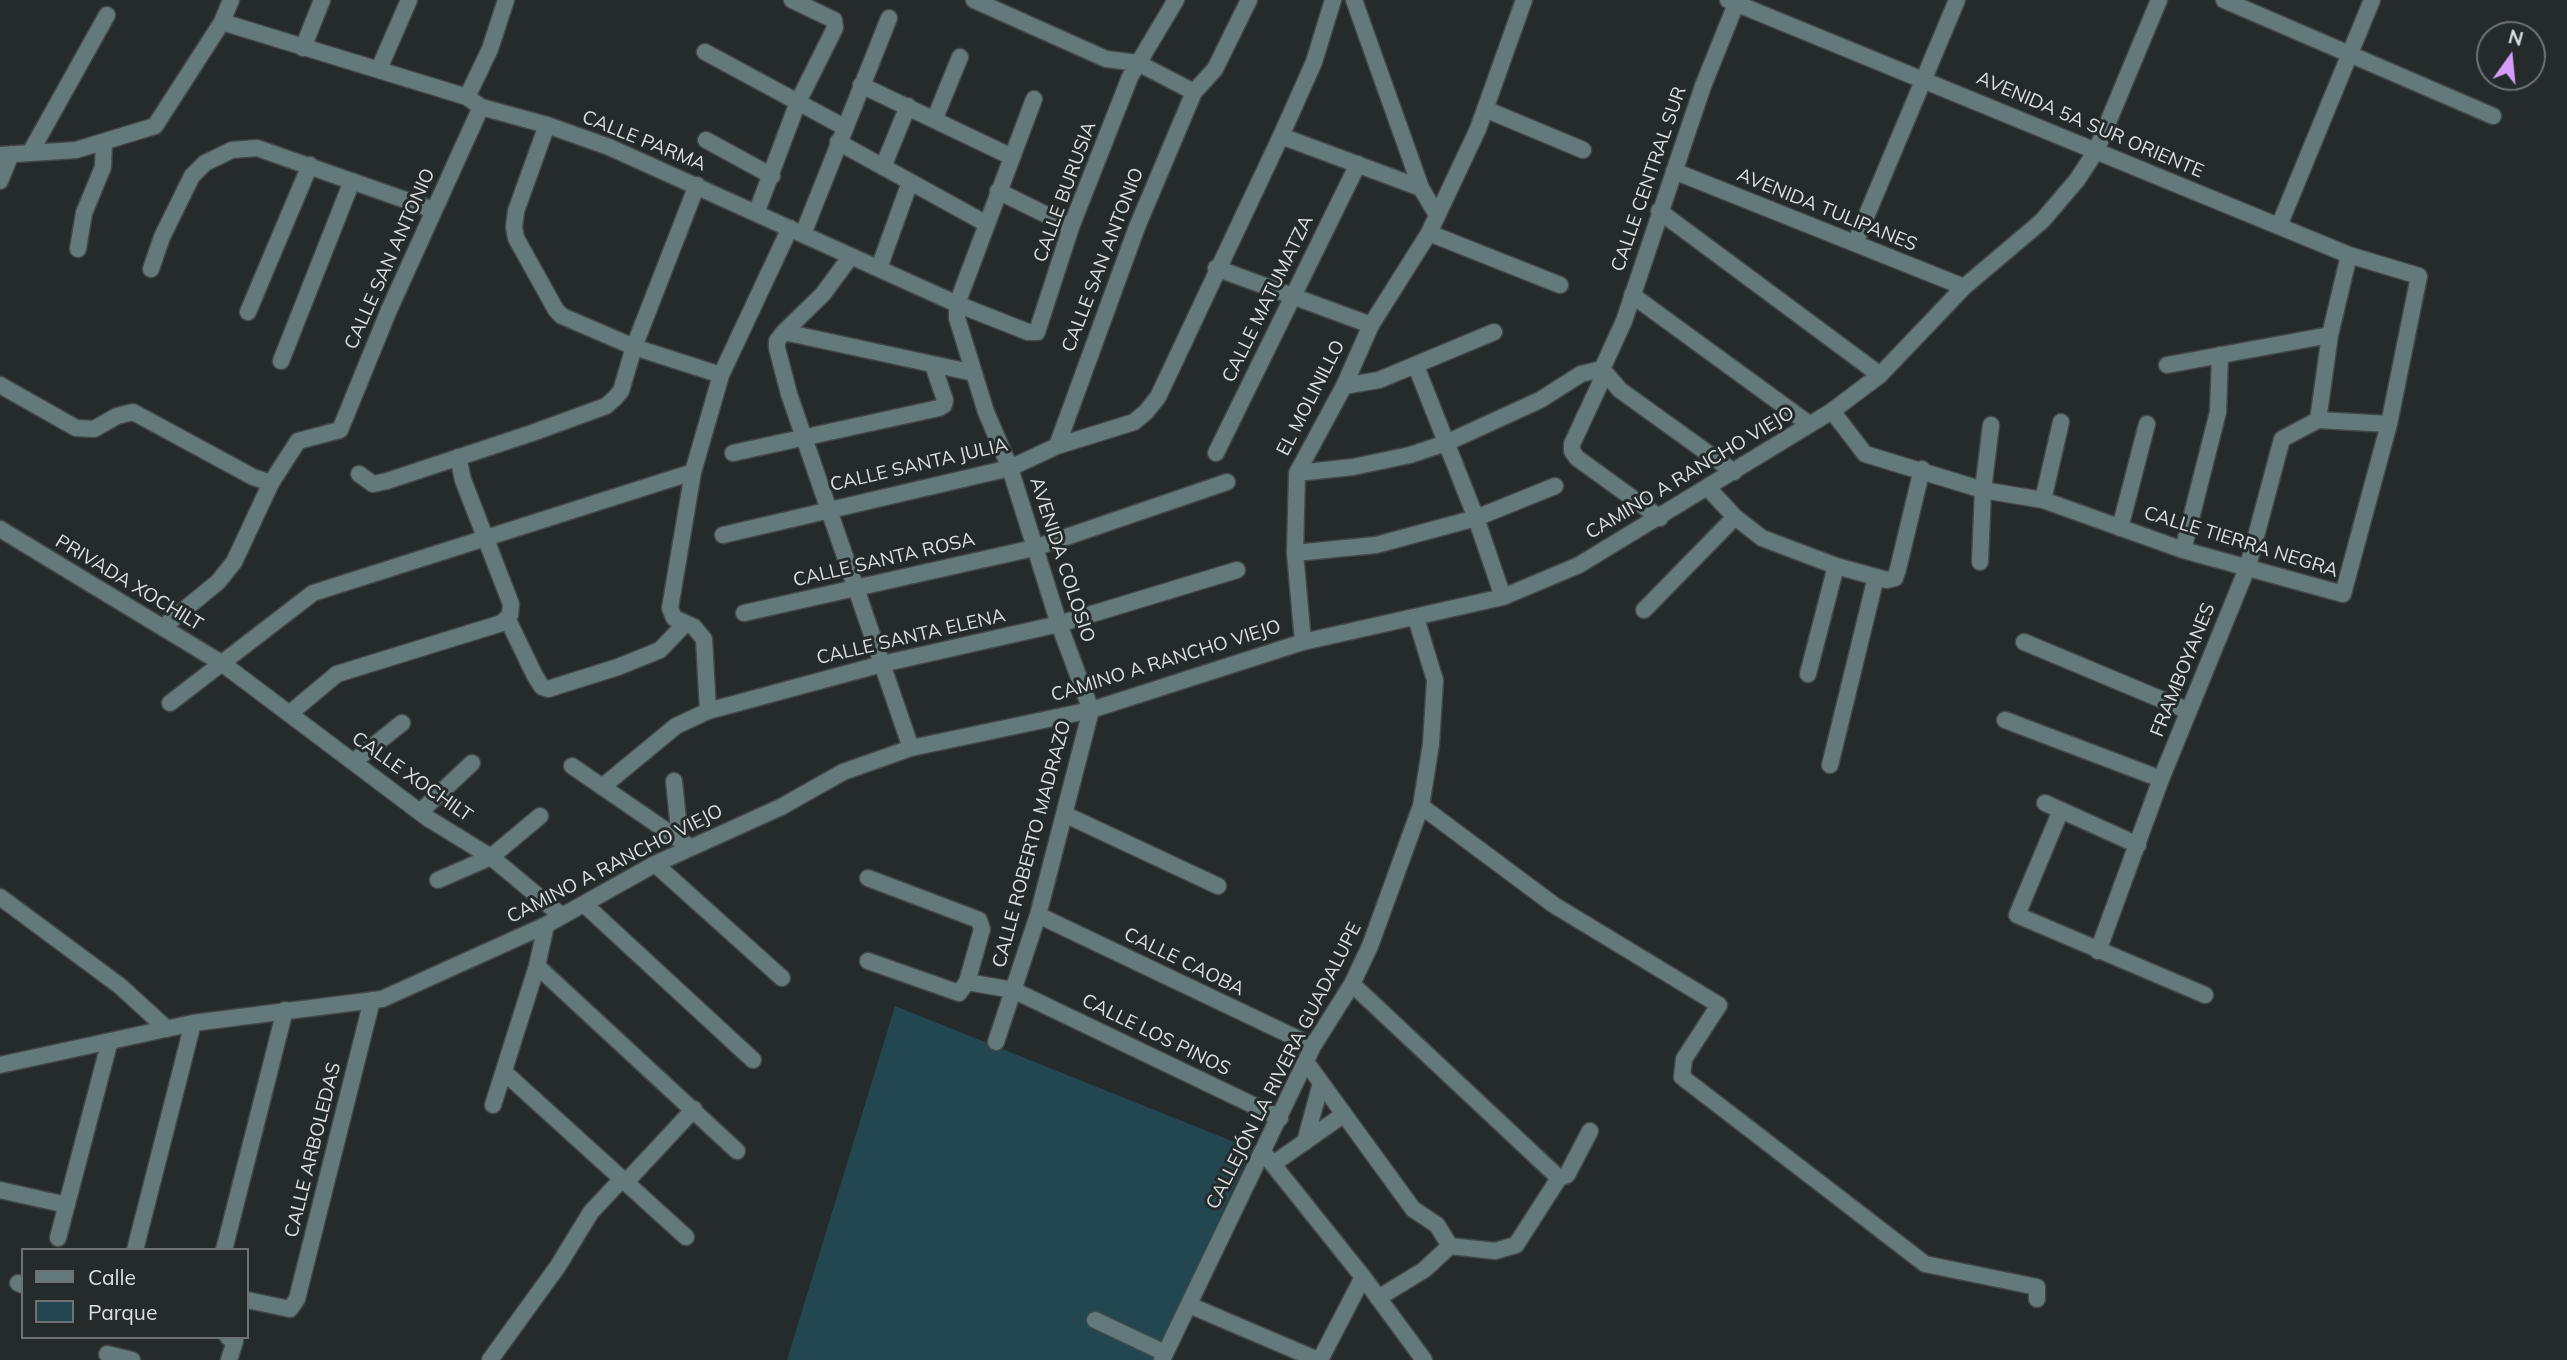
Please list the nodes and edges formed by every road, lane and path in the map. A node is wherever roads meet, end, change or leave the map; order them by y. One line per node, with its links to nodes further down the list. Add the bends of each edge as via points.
1 (231, 0): 19 (street)
2 (323, 0): 20 (street)
3 (409, 0): 25 (street)
4 (506, 0): 29 (street)
5 (792, 0): 31 (street, via 834,20 835,28)
6 (974, 0): 24 (street, via 1106,59)
7 (1176, 0): 24 (street, CALLE BURUSIA)
8 (1249, 0): 28 (street, CALLE SAN ANTONIO, via 1215,69)
9 (1333, 0): 39 (street, CALLE SANTA JULIA, via 1314,62)
10 (1354, 0): 57 (street)
11 (1524, 0): 34 (street, EL MOLINILLO)
12 (1957, 0): 26 (street)
13 (2160, 0): 44 (street, CAMINO A RANCHO VIEJO)
14 (2224, 0): 22 (street)
15 (2372, 0): 22 (street)
16 (1740, 3): 26 (street, AVENIDA 5A SUR ORIENTE); 51 (street, CALLE CENTRAL SUR)
17 (107, 15): 45 (street)
18 (889, 18): 27 (street)
19 (222, 22): 20 (street, CALLE PARMA); 41 (street, via 155,126)
20 (303, 48): 25 (street, CALLE PARMA)
21 (705, 52): 31 (street)
22 (2350, 54): 35 (street); 64 (street)
23 (960, 57): 36 (street)
24 (1137, 65): 28 (street); 65 (street, CALLE BURUSIA)
25 (379, 69): 29 (street, CALLE PARMA)
26 (1924, 79): 44 (street, AVENIDA 5A SUR ORIENTE); 68 (street)
27 (861, 85): 32 (street); 38 (street)
28 (1194, 92): 108 (street, CALLE SAN ANTONIO, via 1138,227)
29 (467, 97): 33 (street, CALLE PARMA)
30 (1034, 99): 47 (street)
31 (798, 102): 38 (street); 52 (street)
32 (908, 106): 36 (street); 50 (street)
33 (481, 107): 37 (street, CALLE PARMA); 59 (street, CALLE SAN ANTONIO)
34 (1485, 109): 43 (street); 62 (street, EL MOLINILLO)
35 (2493, 116)
36 (935, 118): 47 (street)
37 (547, 125): 56 (street, CALLE PARMA); 87 (street, via 516,211 516,238 562,316)
38 (844, 127): 42 (street)
39 (1281, 136): 48 (street); 73 (street, CALLE SANTA JULIA)
40 (706, 140): 52 (street)
41 (104, 142): 45 (street, via 76,150); 69 (street, via 103,167 84,213)
42 (838, 142): 50 (street); 66 (street)
43 (1583, 150)
44 (2095, 151): 64 (street, AVENIDA 5A SUR ORIENTE); 77 (street, CAMINO A RANCHO VIEJO, via 2042,221)
45 (30, 153): 46 (street)
46 (5, 155): 53 (street)
47 (1012, 157): 58 (street)
48 (1357, 164): 57 (street); 79 (street, CALLE MATUMATZA)
49 (310, 165): 54 (street); 74 (street, via 257,148 232,150 205,163 192,176); 81 (street)
50 (883, 167): 55 (street)
51 (1674, 171): 61 (street, CALLE CENTRAL SUR); 68 (street, AVENIDA TULIPANES)
52 (772, 176): 60 (street)
53 (0, 181)
54 (352, 181): 59 (street); 89 (street)
55 (910, 182): 63 (street); 72 (street)
56 (697, 185): 60 (street, CALLE PARMA); 87 (street)
57 (1421, 188): 62 (street)
58 (998, 191): 63 (street); 65 (street)
59 (434, 210): 119 (street, CALLE SAN ANTONIO, via 340,430 298,441)
60 (757, 211): 66 (street, CALLE PARMA)
61 (1659, 211): 78 (street, CALLE CENTRAL SUR); 96 (street)
62 (1437, 215): 67 (street, EL MOLINILLO)
63 (985, 223): 80 (street)
64 (2280, 226): 70 (street, AVENIDA 5A SUR ORIENTE)
65 (1071, 227): 84 (street, CALLE BURUSIA)
66 (797, 231): 71 (street, CALLE PARMA); 95 (street)
67 (1429, 233): 76 (street); 82 (street, EL MOLINILLO)
68 (1855, 243): 77 (street, AVENIDA TULIPANES)
69 (78, 249)
70 (2349, 255): 75 (street, AVENIDA 5A SUR ORIENTE); 86 (street)
71 (851, 256): 72 (street, CALLE PARMA); 83 (street, via 823,294)
72 (879, 268): 80 (street, CALLE PARMA)
73 (1216, 268): 79 (street); 108 (street, CALLE SANTA JULIA, via 1158,397 1146,412 1134,422)
74 (151, 269)
75 (2419, 276): 104 (street, CALLE TIERRA NEGRA)
76 (1560, 285)
77 (1964, 287): 96 (street, CAMINO A RANCHO VIEJO)
78 (1632, 295): 93 (street, CALLE CENTRAL SUR); 102 (street)
79 (1292, 296): 82 (street); 110 (street, CALLE MATUMATZA)
80 (957, 304): 84 (street, CALLE PARMA); 94 (street, AVENIDA COLOSIO)
81 (248, 312)
82 (1371, 325): 98 (street, EL MOLINILLO)
83 (784, 332): 90 (street); 106 (street, via 777,348)
84 (1037, 332)
85 (1494, 332): 92 (street)
86 (2330, 335): 88 (street); 100 (street)
87 (634, 347): 95 (street); 111 (street, via 621,391 606,406)
88 (2220, 355): 91 (street); 133 (street, via 2218,412)
89 (281, 361)
90 (933, 365): 94 (street); 106 (street, via 944,405)
91 (2167, 365)
92 (1416, 366): 98 (street, via 1379,380); 107 (street)
93 (1602, 369): 107 (street, via 1581,374 1540,400); 115 (street, via 1620,390); 127 (street, CALLE CENTRAL SUR, via 1572,451)
94 (974, 373): 112 (street, AVENIDA COLOSIO)
95 (721, 375): 114 (street)
96 (1880, 375): 99 (street, CAMINO A RANCHO VIEJO)
97 (0, 385): 119 (street, via 76,428 94,429 133,412)
98 (1344, 386): 116 (street, EL MOLINILLO)
99 (1832, 411): 102 (street, CAMINO A RANCHO VIEJO); 113 (street, CALLE TIERRA NEGRA, via 1865,454)
100 (2318, 420): 104 (street); 137 (street, FRAMBOYANES, via 2282,439)
101 (2061, 422): 123 (street)
102 (1810, 424): 115 (street, CAMINO A RANCHO VIEJO)
103 (2147, 424): 128 (street)
104 (2389, 424): 137 (street, CALLE TIERRA NEGRA, via 2343,594)
105 (1991, 425): 122 (street)
106 (804, 437): 109 (street); 124 (street)
107 (1446, 443): 116 (street, via 1353,467); 126 (street)
108 (1057, 446): 112 (street, CALLE SANTA JULIA)
109 (733, 453)
110 (1216, 453)
111 (458, 457): 117 (street, via 373,484); 131 (street)
112 (1010, 468): 124 (street, CALLE SANTA JULIA); 132 (street, AVENIDA COLOSIO)
113 (1923, 470): 122 (street, CALLE TIERRA NEGRA); 139 (street, via 1895,578)
114 (693, 472): 131 (street); 147 (street, via 670,608)
115 (1734, 472): 121 (street, CAMINO A RANCHO VIEJO)
116 (1297, 473): 134 (street, EL MOLINILLO)
117 (359, 474)
118 (1227, 482): 132 (street, CALLE SANTA ROSA)
119 (271, 483): 148 (street, via 234,562 218,582)
120 (1555, 486): 126 (street)
121 (1707, 487): 125 (street); 127 (street, CAMINO A RANCHO VIEJO)
122 (1983, 490): 123 (street, CALLE TIERRA NEGRA); 135 (street)
123 (2043, 500): 128 (street, CALLE TIERRA NEGRA)
124 (828, 508): 130 (street, CALLE SANTA JULIA); 140 (street)
125 (1735, 517): 136 (street, via 1762,538); 142 (street)
126 (1476, 518): 134 (street, via 1376,545); 141 (street)
127 (1660, 518): 141 (street, CAMINO A RANCHO VIEJO, via 1579,565)
128 (2120, 527): 133 (street, CALLE TIERRA NEGRA)
129 (0, 529): 148 (street, PRIVADA XOCHILT)
130 (723, 535)
131 (484, 537): 144 (street, via 511,604); 152 (street, via 313,593)
132 (1034, 548): 140 (street, CALLE SANTA ROSA); 146 (street, AVENIDA COLOSIO)
133 (2183, 550): 137 (street, CALLE TIERRA NEGRA)
134 (1295, 553): 149 (street, EL MOLINILLO)
135 (1980, 562)
136 (1836, 566): 139 (street); 153 (street)
137 (2248, 566): 157 (street, FRAMBOYANES)
138 (1237, 570): 146 (street, CALLE SANTA ELENA)
139 (1876, 577): 164 (street)
140 (856, 589): 143 (street, CALLE SANTA ROSA); 151 (street)
141 (1503, 597): 145 (street, CAMINO A RANCHO VIEJO)
142 (1644, 610)
143 (744, 613)
144 (507, 618): 147 (street, via 535,676 548,689 660,650); 158 (street, via 337,674)
145 (1416, 618): 149 (street, CAMINO A RANCHO VIEJO); 170 (street, CALLEJÓN LA RIVERA GUADALUPE, via 1435,680)
146 (1059, 624): 151 (street, CALLE SANTA ELENA); 156 (street, AVENIDA COLOSIO)
147 (684, 625): 155 (street, via 694,627 704,639)
148 (163, 627): 152 (street, PRIVADA XOCHILT)
149 (1303, 642): 156 (street, CAMINO A RANCHO VIEJO)
150 (2024, 642): 157 (street)
151 (882, 664): 155 (street, CALLE SANTA ELENA); 161 (street)
152 (230, 669): 154 (street); 158 (street, CALLE XOCHILT)
153 (1808, 674)
154 (170, 703)
155 (708, 710): 168 (street, CALLE SANTA ELENA, via 676,726)
156 (1091, 710): 161 (street, CAMINO A RANCHO VIEJO); 173 (street, CALLE ROBERTO MADRAZO)
157 (2189, 711): 166 (street, FRAMBOYANES)
158 (289, 714): 162 (street, CALLE XOCHILT)
159 (2006, 720): 166 (street)
160 (402, 723): 162 (street)
161 (911, 748): 175 (street, CAMINO A RANCHO VIEJO, via 844,772 781,807)
162 (353, 762): 172 (street, CALLE XOCHILT)
163 (472, 763): 172 (street)
164 (1830, 765)
165 (572, 766): 168 (street)
166 (2161, 779): 176 (street, FRAMBOYANES)
167 (674, 781): 175 (street)
168 (602, 787): 175 (street)
169 (2045, 803): 171 (street)
170 (1421, 806): 192 (street, CALLEJÓN LA RIVERA GUADALUPE); 225 (street, via 1554,905 1719,1005 1684,1059 1682,1077 1925,1264 2037,1287)
171 (2061, 810): 176 (street); 187 (street, via 2017,915)
172 (420, 812): 177 (street, CALLE XOCHILT)
173 (1063, 814): 181 (street); 184 (street, CALLE ROBERTO MADRAZO)
174 (540, 816): 177 (street)
175 (685, 844): 178 (street, CAMINO A RANCHO VIEJO)
176 (2138, 845): 187 (street, FRAMBOYANES)
177 (491, 857): 180 (street); 185 (street, CALLE XOCHILT)
178 (655, 864): 183 (street, CAMINO A RANCHO VIEJO); 190 (street)
179 (869, 877): 191 (street, via 979,920 982,929)
180 (438, 880)
181 (1218, 886)
182 (0, 897): 198 (street, via 121,986)
183 (584, 904): 185 (street, CAMINO A RANCHO VIEJO); 202 (street)
184 (1038, 915): 193 (street, CALLE ROBERTO MADRAZO); 201 (street, CALLE CAOBA)
185 (562, 916): 186 (street, CAMINO A RANCHO VIEJO)
186 (546, 925): 189 (street); 195 (street, CAMINO A RANCHO VIEJO)
187 (2098, 951): 194 (street)
188 (868, 961): 191 (street, via 950,992 959,993)
189 (537, 966): 204 (street); 207 (street)
190 (782, 978)
191 (967, 982): 193 (street, CALLE LOS PINOS)
192 (1352, 984): 201 (street, CALLEJÓN LA RIVERA GUADALUPE); 214 (street)
193 (1013, 990): 199 (street, CALLE ROBERTO MADRAZO); 209 (street, CALLE LOS PINOS)
194 (2205, 995)
195 (372, 1000): 196 (street, CAMINO A RANCHO VIEJO); 226 (street, CALLE ARBOLEDAS, via 297,1299 290,1309)
196 (285, 1010): 197 (street, CAMINO A RANCHO VIEJO); 222 (street)
197 (193, 1023): 198 (street, CAMINO A RANCHO VIEJO); 221 (street)
198 (167, 1028): 200 (street, CAMINO A RANCHO VIEJO)
199 (996, 1042)
200 (109, 1044): 203 (street, CAMINO A RANCHO VIEJO); 217 (street)
201 (1309, 1054): 205 (street); 209 (street, CALLEJÓN LA RIVERA GUADALUPE)
202 (754, 1060)
203 (0, 1065)
204 (504, 1072): 206 (street); 215 (street)
205 (1321, 1083): 208 (street); 211 (street)
206 (494, 1105)
207 (694, 1110): 212 (street); 215 (street)
208 (1343, 1115): 211 (street); 220 (street, via 1413,1209 1437,1225)
209 (1280, 1118): 213 (street, CALLEJÓN LA RIVERA GUADALUPE)
210 (1590, 1131): 214 (street, via 1567,1175)
211 (1304, 1142): 213 (street)
212 (737, 1151)
213 (1268, 1158): 223 (street); 227 (street, CALLEJÓN LA RIVERA GUADALUPE)
214 (1559, 1178): 220 (street, via 1516,1245 1495,1251)
215 (624, 1181): 218 (street); 235 (street, via 591,1212)
216 (0, 1190): 217 (street)
217 (67, 1205): 219 (street)
218 (686, 1237)
219 (58, 1238)
220 (1450, 1246): 224 (street, via 1424,1270)
221 (136, 1248)
222 (224, 1248)
223 (1363, 1278): 224 (street); 236 (street)
224 (1378, 1298): 237 (street)
225 (2037, 1299)
226 (248, 1300)
227 (1189, 1305): 231 (street, CALLEJÓN LA RIVERA GUADALUPE); 236 (street)
228 (1095, 1320): 231 (street)
229 (111, 1339): 232 (street)
230 (232, 1339): 234 (street)
231 (1164, 1356)
232 (106, 1357): 233 (street)
233 (131, 1360)
234 (229, 1360)
235 (490, 1360)
236 (1319, 1360)
237 (1424, 1360)

